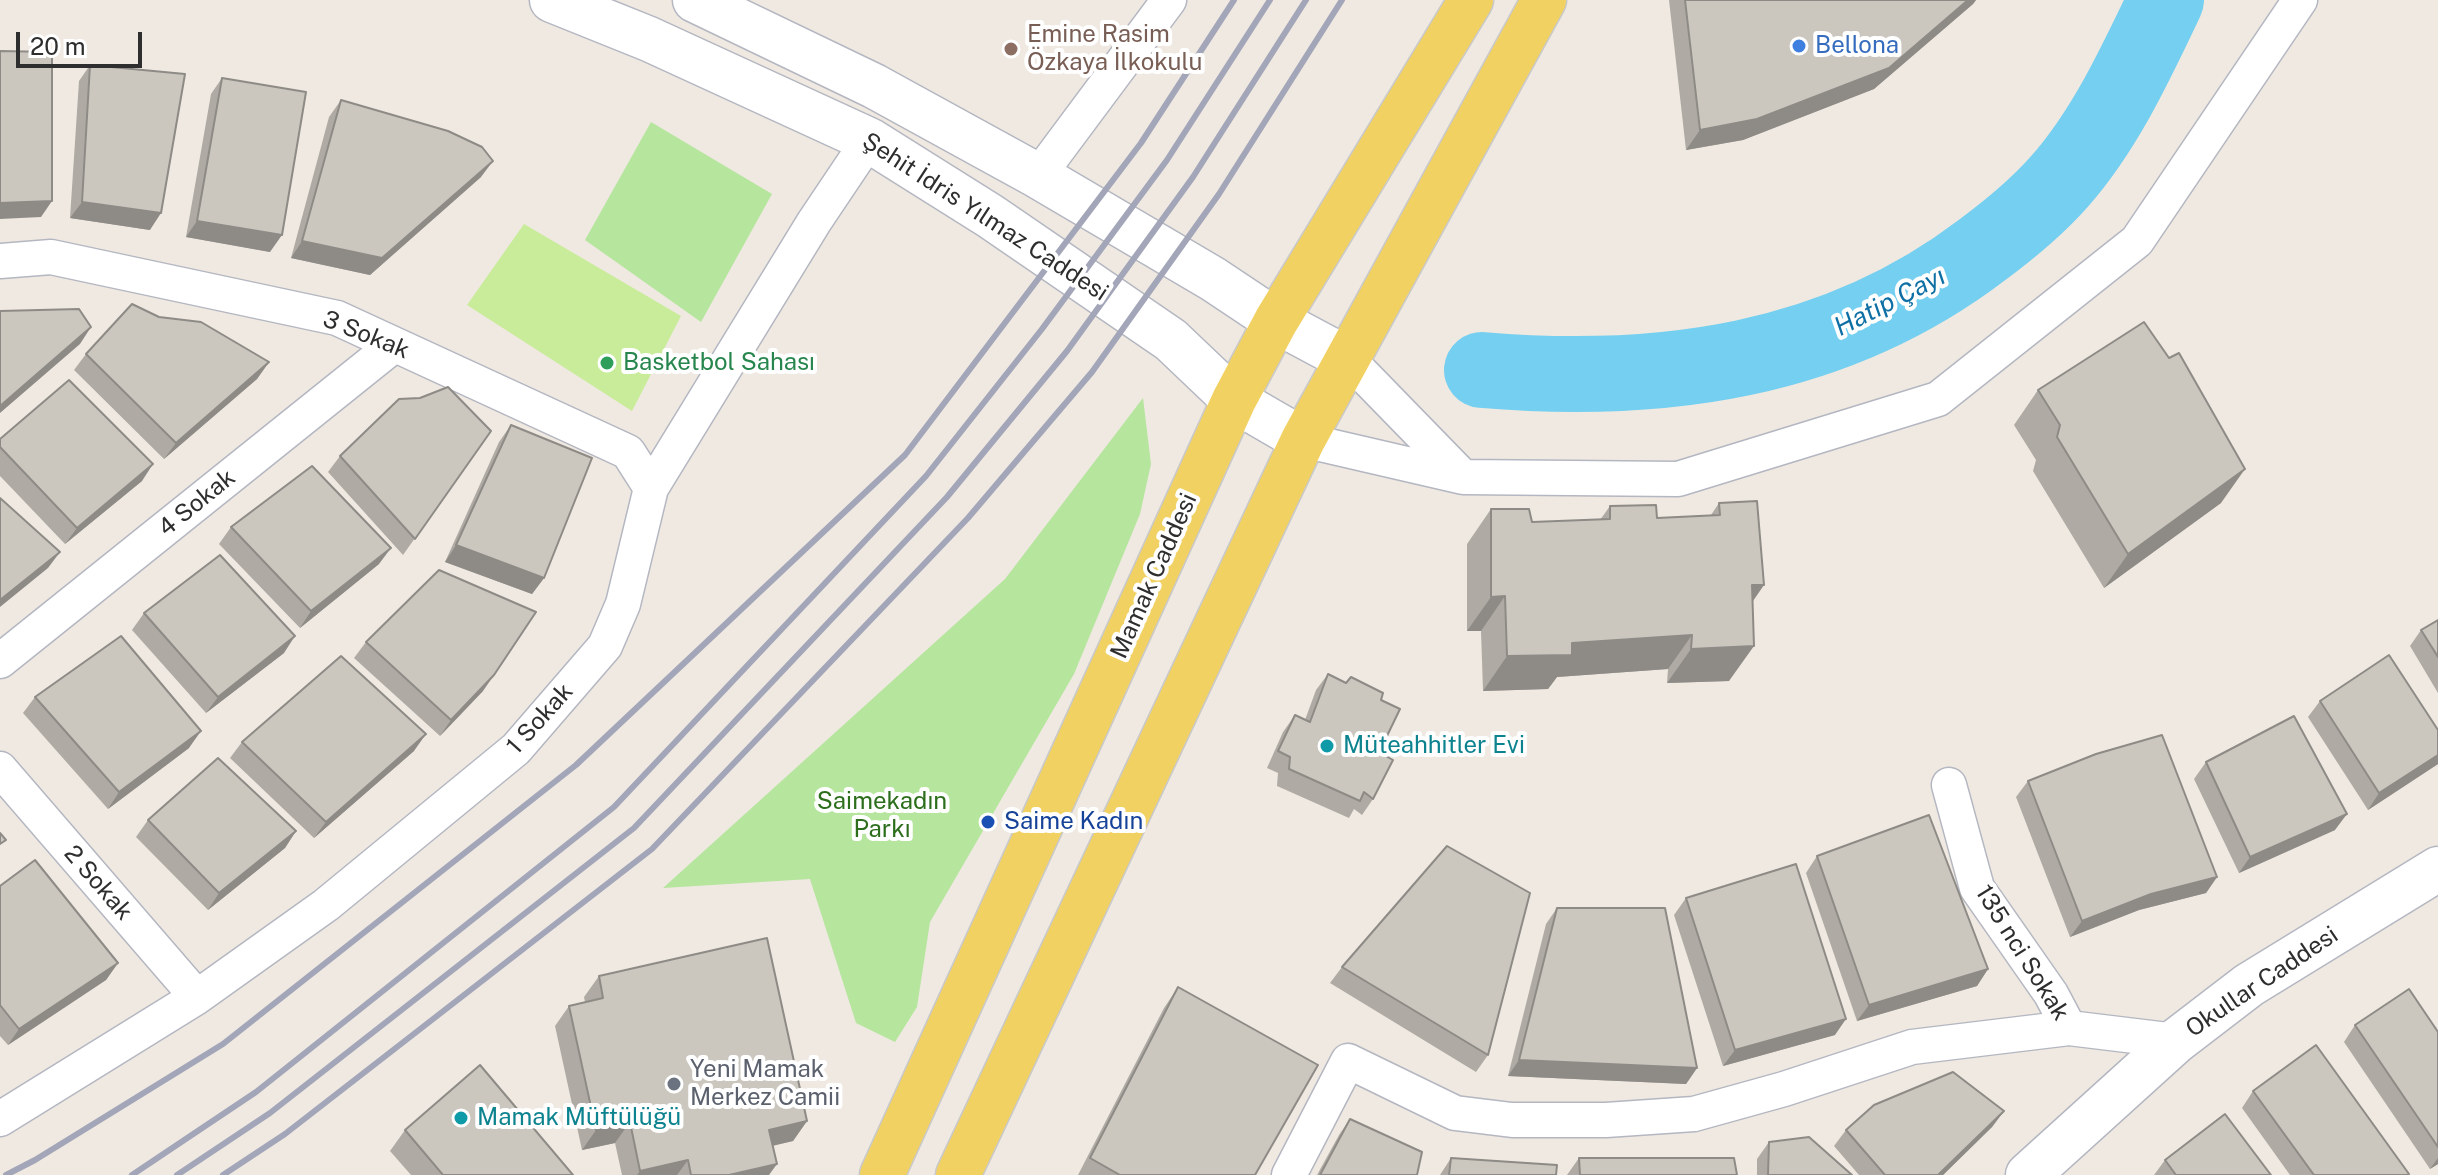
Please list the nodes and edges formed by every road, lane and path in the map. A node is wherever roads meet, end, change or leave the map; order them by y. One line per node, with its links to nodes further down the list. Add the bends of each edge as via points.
1 (552, 0): 7 (main road, Şehit İdris Yılmaz Caddesi)
2 (695, 0): 8 (main road, via 874,86)
3 (1169, 0): 8 (street)
4 (1471, 0): 10 (main road, Mamak Caddesi)
5 (1544, 0): 12 (main road)
6 (2300, 0): 15 (street, via 2137,241 1938,399 1678,479)
7 (869, 140): 13 (main road, Şehit İdris Yılmaz Caddesi, via 1171,340); 16 (street, 1 Sokak)
8 (1038, 176): 10 (main road)
9 (0, 261): 11 (street, 3 Sokak, via 66,260 337,318)
10 (1276, 321): 12 (main road); 13 (main road, Mamak Caddesi)
11 (394, 345): 16 (street, 3 Sokak, via 628,452); 17 (street, 4 Sokak)
12 (1349, 360): 14 (main road); 15 (street)
13 (1234, 400): 14 (main road, Şehit İdris Yılmaz Caddesi); 25 (main road, Mamak Caddesi)
14 (1303, 440): 15 (street); 26 (main road)
15 (1463, 477)
16 (651, 488): 21 (street, 1 Sokak, via 623,604 605,646 516,749 326,905)
17 (0, 661)
18 (0, 769): 21 (street, 2 Sokak)
19 (1949, 785): 22 (street, 135 nci Sokak, via 1977,888)
20 (2438, 869): 23 (main road, Okullar Caddesi, via 2249,985)
21 (197, 997): 24 (street, 1 Sokak)
22 (2069, 1028): 23 (street); 27 (street, via 1912,1047 1694,1114 1606,1120 1512,1120 1455,1113 1348,1061)
23 (2176, 1041): 28 (main road, Okullar Caddesi)
24 (0, 1119)
25 (882, 1175)
26 (958, 1175)
27 (1289, 1175)
28 (2028, 1175)

